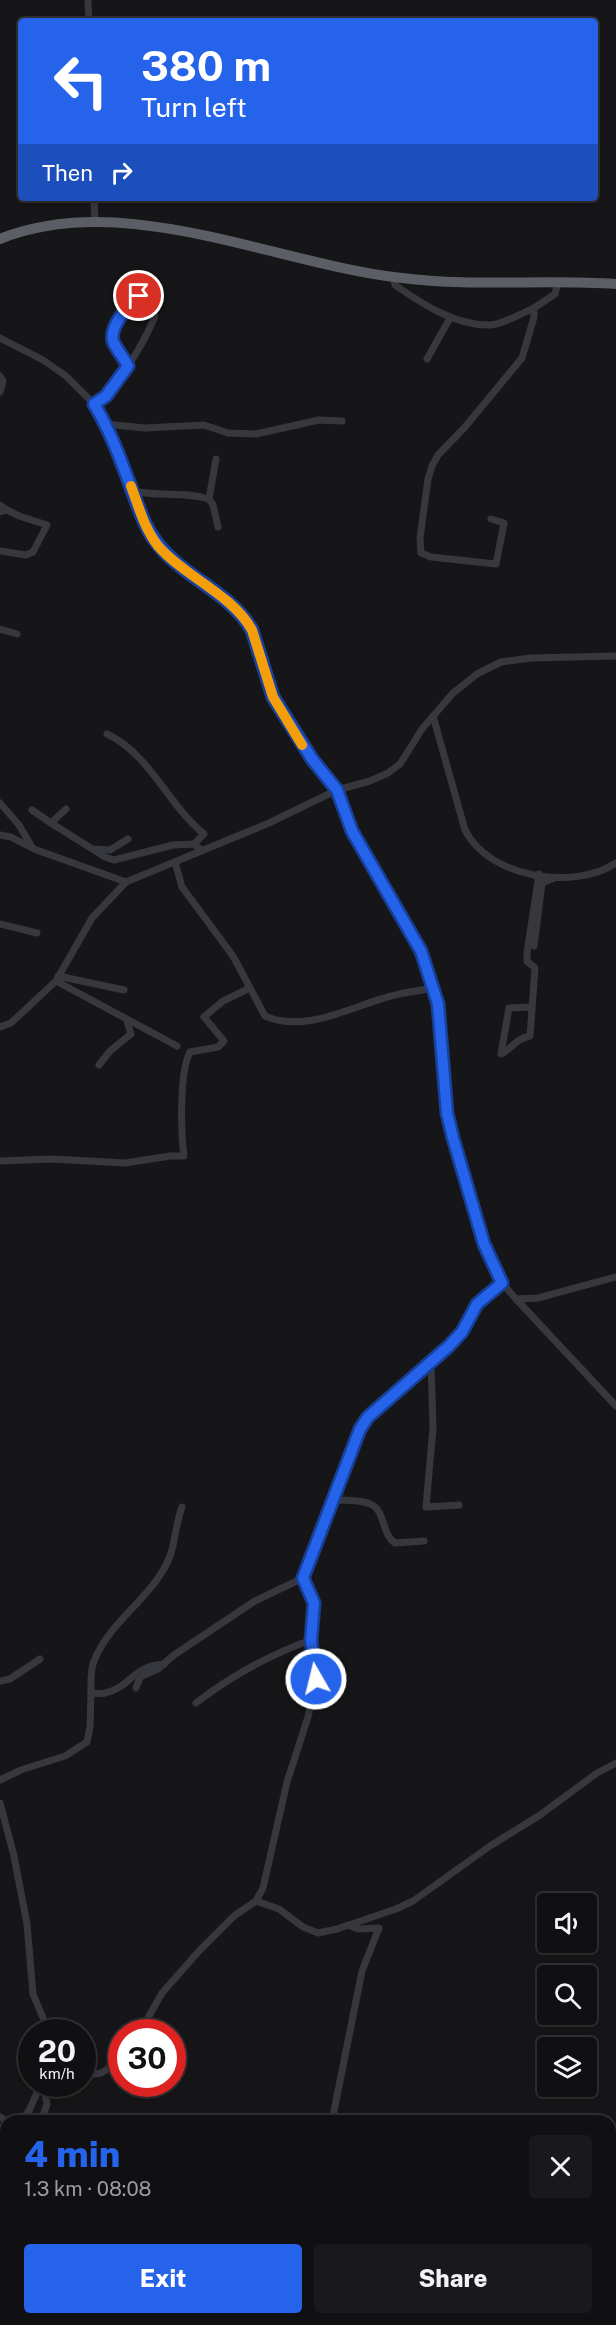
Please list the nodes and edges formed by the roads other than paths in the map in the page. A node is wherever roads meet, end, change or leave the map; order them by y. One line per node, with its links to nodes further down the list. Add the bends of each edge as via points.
1 (88, 0): 2 (street)
2 (89, 18)
3 (94, 201): 4 (street)
4 (95, 222): 5 (highway, via 41,227); 6 (highway, via 206,236)
5 (0, 239)
6 (393, 277): 7 (highway, via 466,283); 10 (street, via 395,285)
7 (558, 282): 8 (highway); 9 (street, via 555,294)
8 (616, 284)
9 (534, 308): 10 (street, via 491,325); 24 (street, via 522,358 432,466 421,552 431,557 496,564 504,523)
10 (450, 318): 12 (street)
11 (0, 338): 16 (street, via 66,376)
12 (427, 359)
13 (128, 366): 13 (street, via 155,316 148,297 139,296 133,301 113,334 113,342); 16 (street, via 106,396)
14 (0, 376): 15 (street)
15 (0, 392)
16 (94, 404): 18 (street)
17 (342, 422): 18 (street, via 319,420 256,434 228,433 204,425 145,428)
18 (105, 424): 20 (street)
19 (216, 459): 21 (street)
20 (133, 491): 21 (street); 32 (street, via 147,530 158,545 247,622 273,697 312,759)
21 (209, 499): 25 (street)
22 (0, 505): 23 (street)
23 (4, 511): 26 (street, via 47,525 33,552 26,555)
24 (491, 519)
25 (218, 527)
26 (0, 550)
27 (0, 629): 28 (street)
28 (16, 634)
29 (616, 656): 30 (street, via 531,658 501,663 465,683)
30 (433, 716): 32 (street, via 400,764 370,781); 45 (street, via 471,842 499,864)
31 (107, 734): 39 (street, via 133,751 188,821 204,834)
32 (337, 790): 42 (street); 53 (street, via 352,831 421,951)
33 (0, 803): 40 (street)
34 (66, 809): 36 (street)
35 (32, 810): 36 (street)
36 (51, 823): 41 (street)
37 (0, 835): 40 (street)
38 (128, 839): 41 (street, via 110,850)
39 (194, 844): 41 (street, via 173,845 114,860); 42 (street)
40 (34, 849): 47 (street)
41 (94, 851)
42 (202, 851): 43 (street)
43 (175, 862): 47 (street); 52 (street, via 182,887 221,937)
44 (616, 863): 46 (street, via 593,875)
45 (539, 874): 46 (street); 55 (street, via 527,953 527,961 535,968)
46 (557, 877): 50 (street, via 542,883)
47 (126, 882): 51 (street, via 92,918)
48 (0, 924): 49 (street)
49 (37, 933)
50 (534, 945)
51 (57, 979): 54 (street); 56 (street); 57 (street, via 11,1023)
52 (250, 988): 53 (street, via 265,1016 290,1022); 60 (street, via 223,1001 204,1017 224,1041 218,1047 188,1055 184,1072 184,1156 125,1163)
53 (433, 988): 62 (street, via 438,1004 449,1121 484,1244)
54 (124, 990)
55 (531, 1007): 55 (street, via 530,1036 518,1039 501,1054 509,1008)
56 (127, 1021): 58 (street); 59 (street, via 131,1034)
57 (0, 1027)
58 (177, 1046)
59 (99, 1065)
60 (0, 1161)
61 (616, 1277): 63 (street, via 538,1298)
62 (502, 1283): 63 (street); 64 (street, via 477,1304 462,1332)
63 (516, 1299): 65 (street)
64 (431, 1362): 66 (street, via 364,1423); 67 (street, via 433,1428 426,1507)
65 (616, 1406)
66 (332, 1500): 69 (street, via 371,1504 378,1511 386,1535 395,1543); 70 (street)
67 (459, 1506)
68 (182, 1507): 76 (street, via 171,1556 108,1635 93,1663)
69 (424, 1541)
70 (303, 1578): 71 (street, via 314,1603); 73 (street, via 246,1607)
71 (311, 1640): 77 (street, via 240,1673); 81 (street, via 316,1679 308,1717)
72 (40, 1659): 74 (street)
73 (165, 1664): 75 (street, via 138,1679); 76 (street, via 151,1664 106,1693)
74 (0, 1681)
75 (136, 1688)
76 (91, 1693): 79 (street, via 87,1742 65,1756)
77 (196, 1703)
78 (616, 1763): 82 (street, via 413,1901)
79 (0, 1780)
80 (0, 1803): 83 (street, via 27,1924 33,1994)
81 (256, 1901): 82 (street, via 279,1909 313,1932); 84 (street, via 234,1916 199,1951 162,1993)
82 (348, 1925): 89 (street, via 358,1929 379,1928 362,1971)
83 (44, 2019)
84 (147, 2019)
85 (36, 2097): 87 (street)
86 (46, 2097): 88 (street, via 48,2104)
87 (25, 2115)
88 (43, 2115)
89 (333, 2115)

